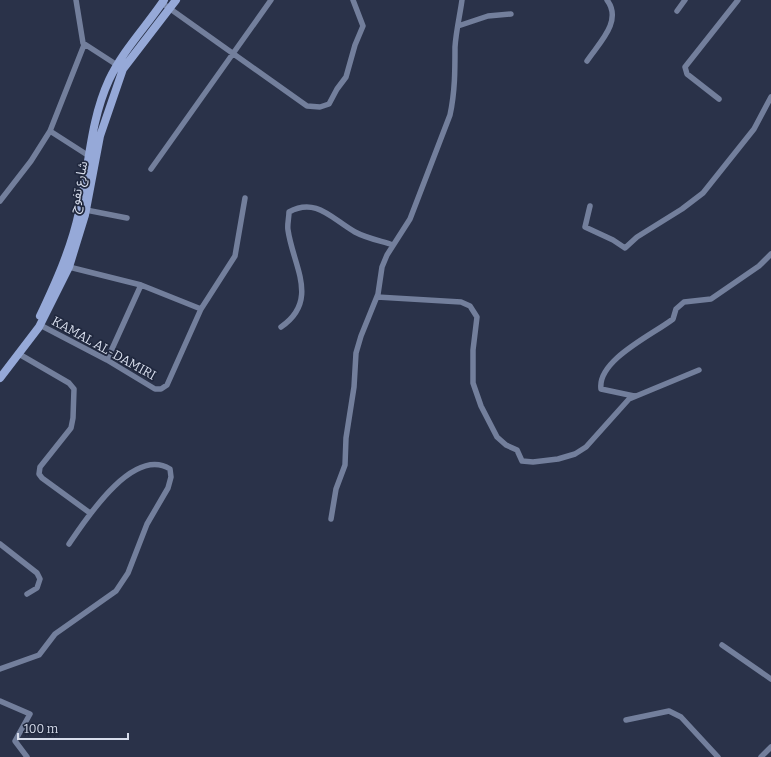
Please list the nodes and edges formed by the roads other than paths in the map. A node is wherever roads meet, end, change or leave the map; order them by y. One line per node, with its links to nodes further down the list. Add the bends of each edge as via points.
1 (76, 0): 14 (street)
2 (176, 0): 10 (street, شارع تفوح)
3 (271, 0): 15 (street)
4 (353, 0): 15 (street, via 364,26 355,45 346,77 329,104 320,108 307,106)
5 (462, 0): 13 (street)
6 (607, 0): 16 (street, via 612,9 612,22)
7 (685, 0): 11 (street)
8 (738, 0): 19 (street, via 685,67 687,74)
9 (163, 1): 10 (street); 17 (street)
10 (170, 8): 15 (street); 26 (street, شارع تفوح, via 123,69 100,136)
11 (678, 11)
12 (511, 14): 13 (street, via 488,16)
13 (458, 26): 28 (street, via 455,45 456,75 450,115 416,206)
14 (84, 45): 17 (street); 20 (street)
15 (232, 53): 22 (street)
16 (587, 61)
17 (117, 65): 21 (street, via 100,106)
18 (771, 97): 25 (street, via 754,129 703,193 637,237 625,248 585,227)
19 (719, 99)
20 (50, 131): 21 (street); 24 (street)
21 (89, 156): 36 (street, via 80,212 72,242)
22 (151, 169)
23 (245, 198): 33 (street, KAMAL AL-DAMIRI, via 235,256)
24 (0, 201)
25 (590, 206)
26 (86, 210): 27 (street); 30 (street, شارع تفوح)
27 (126, 218)
28 (393, 245): 32 (street, via 382,267); 35 (street, via 356,233 316,207 299,206 289,212 288,229 300,272 302,293 297,312)
29 (771, 254): 41 (street, via 711,299 684,302 676,309 673,319 618,357 600,382 601,389)
30 (69, 267): 31 (street); 34 (street, شارع تفوح)
31 (141, 285): 33 (street); 38 (street)
32 (377, 297): 41 (street, via 461,302 473,309 477,319 473,350 473,383 494,432 506,445 517,450 522,461 558,459 575,454 586,447 624,402); 43 (street, via 356,353 345,465 336,489)
33 (201, 309): 38 (street, KAMAL AL-DAMIRI, via 167,385 161,389 155,389)
34 (40, 325): 36 (street, شارع تفوح); 38 (street, KAMAL AL-DAMIRI)
35 (281, 327)
36 (27, 344): 37 (street, شارع تفوح)
37 (19, 354): 40 (street, شارع تفوح); 42 (street, via 70,383 74,389 71,428 40,467 39,474)
38 (107, 360)
39 (699, 370): 41 (street)
40 (0, 378)
41 (634, 396)
42 (90, 513): 45 (street); 48 (street, via 126,476 152,464 170,469 168,488 147,524 128,572 116,591 55,634 38,655)
43 (331, 519)
44 (0, 544): 46 (street, via 37,573 40,579 37,588)
45 (69, 544)
46 (26, 594)
47 (722, 645): 49 (street)
48 (0, 669)
49 (771, 679)
50 (0, 701): 53 (street, via 30,714 15,741)
51 (626, 720): 54 (street, via 669,711 681,717)
52 (771, 747): 55 (street)
53 (27, 757)
54 (718, 757)
55 (761, 757)

